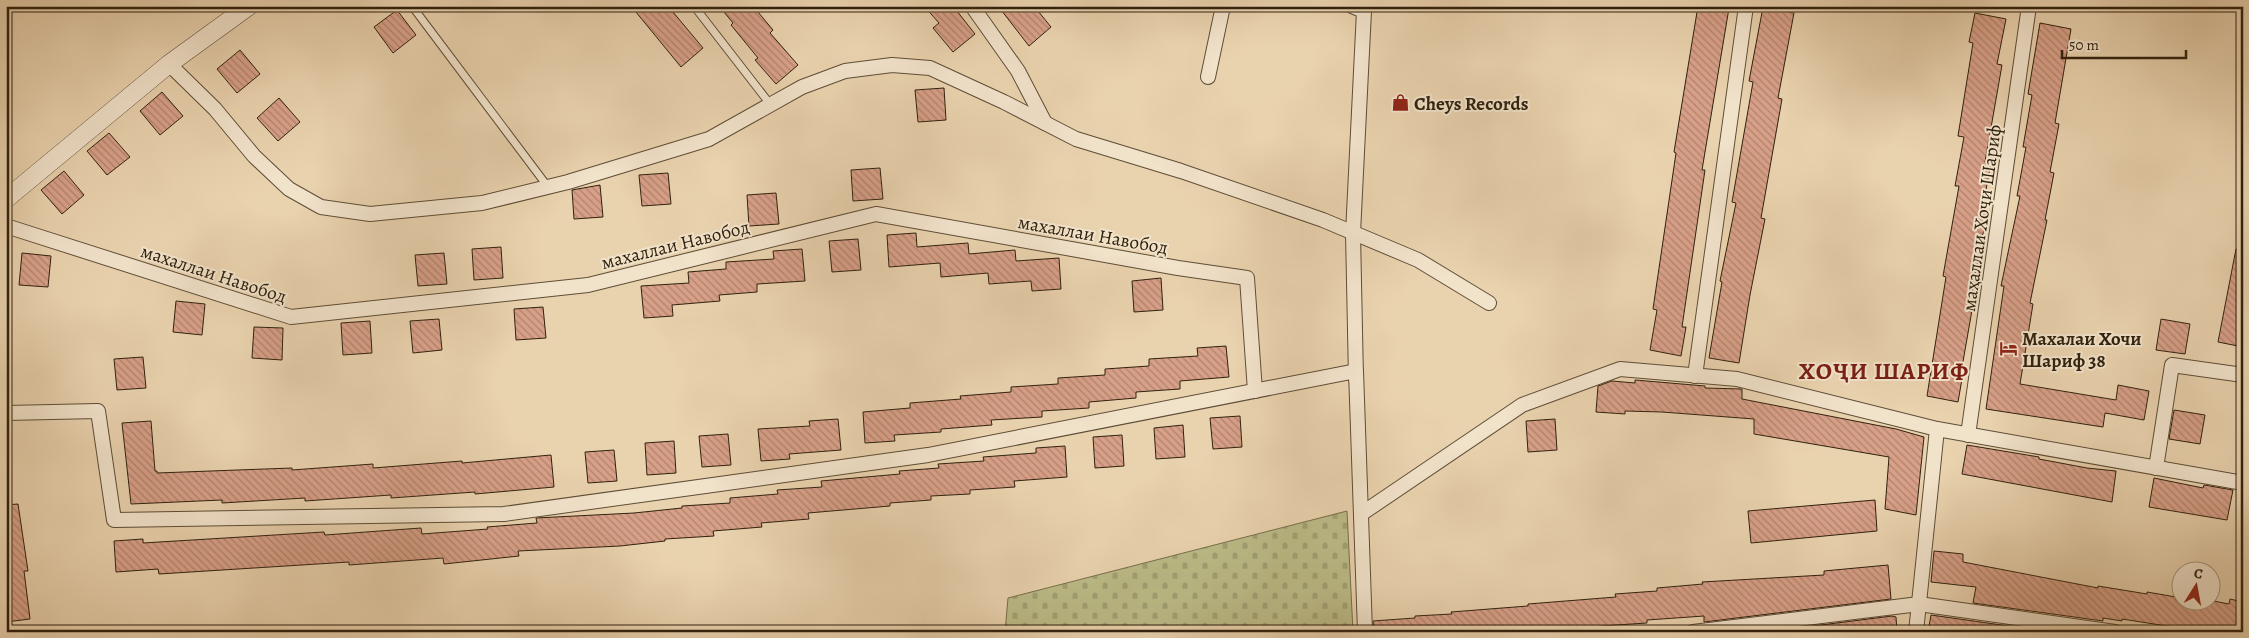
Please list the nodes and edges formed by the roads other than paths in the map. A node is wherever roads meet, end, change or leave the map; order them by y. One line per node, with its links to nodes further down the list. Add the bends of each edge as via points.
1 (249, 6): 9 (street)
2 (412, 6): 13 (lane)
3 (694, 6): 11 (lane)
4 (972, 6): 12 (street, via 1018,71)
5 (1223, 6): 10 (street)
6 (1746, 6): 20 (street)
7 (2030, 6): 24 (street, маҳаллаи Хоҷи Шариф)
8 (1360, 8): 16 (street)
9 (169, 64): 13 (street, via 288,189 321,207 370,214 434,209); 14 (street)
10 (1208, 77)
11 (770, 104): 12 (street, via 802,87 845,71 892,65 930,68); 13 (street, via 709,139)
12 (1045, 123): 16 (street, via 1076,138 1181,171)
13 (548, 187)
14 (6, 199)
15 (6, 226): 21 (street, махаллаи Навобод, via 291,317 588,284 876,214 1247,278)
16 (1354, 233): 17 (street, via 1418,260); 18 (street)
17 (1489, 303)
18 (1356, 375): 21 (street); 27 (street)
19 (2243, 375): 25 (street, via 2172,365)
20 (1695, 376): 23 (street, via 1737,379); 27 (street, via 1620,369 1522,404)
21 (1255, 391): 22 (street, via 928,455 504,514 114,520 98,411)
22 (6, 413)
23 (1937, 429): 24 (street); 28 (street)
24 (1968, 435): 25 (street)
25 (2156, 468): 26 (street)
26 (2243, 483)
27 (1361, 514): 29 (street)
28 (1919, 604): 30 (street); 31 (street); 32 (street)
29 (1365, 632)
30 (1693, 632)
31 (1916, 632)
32 (2115, 632)

